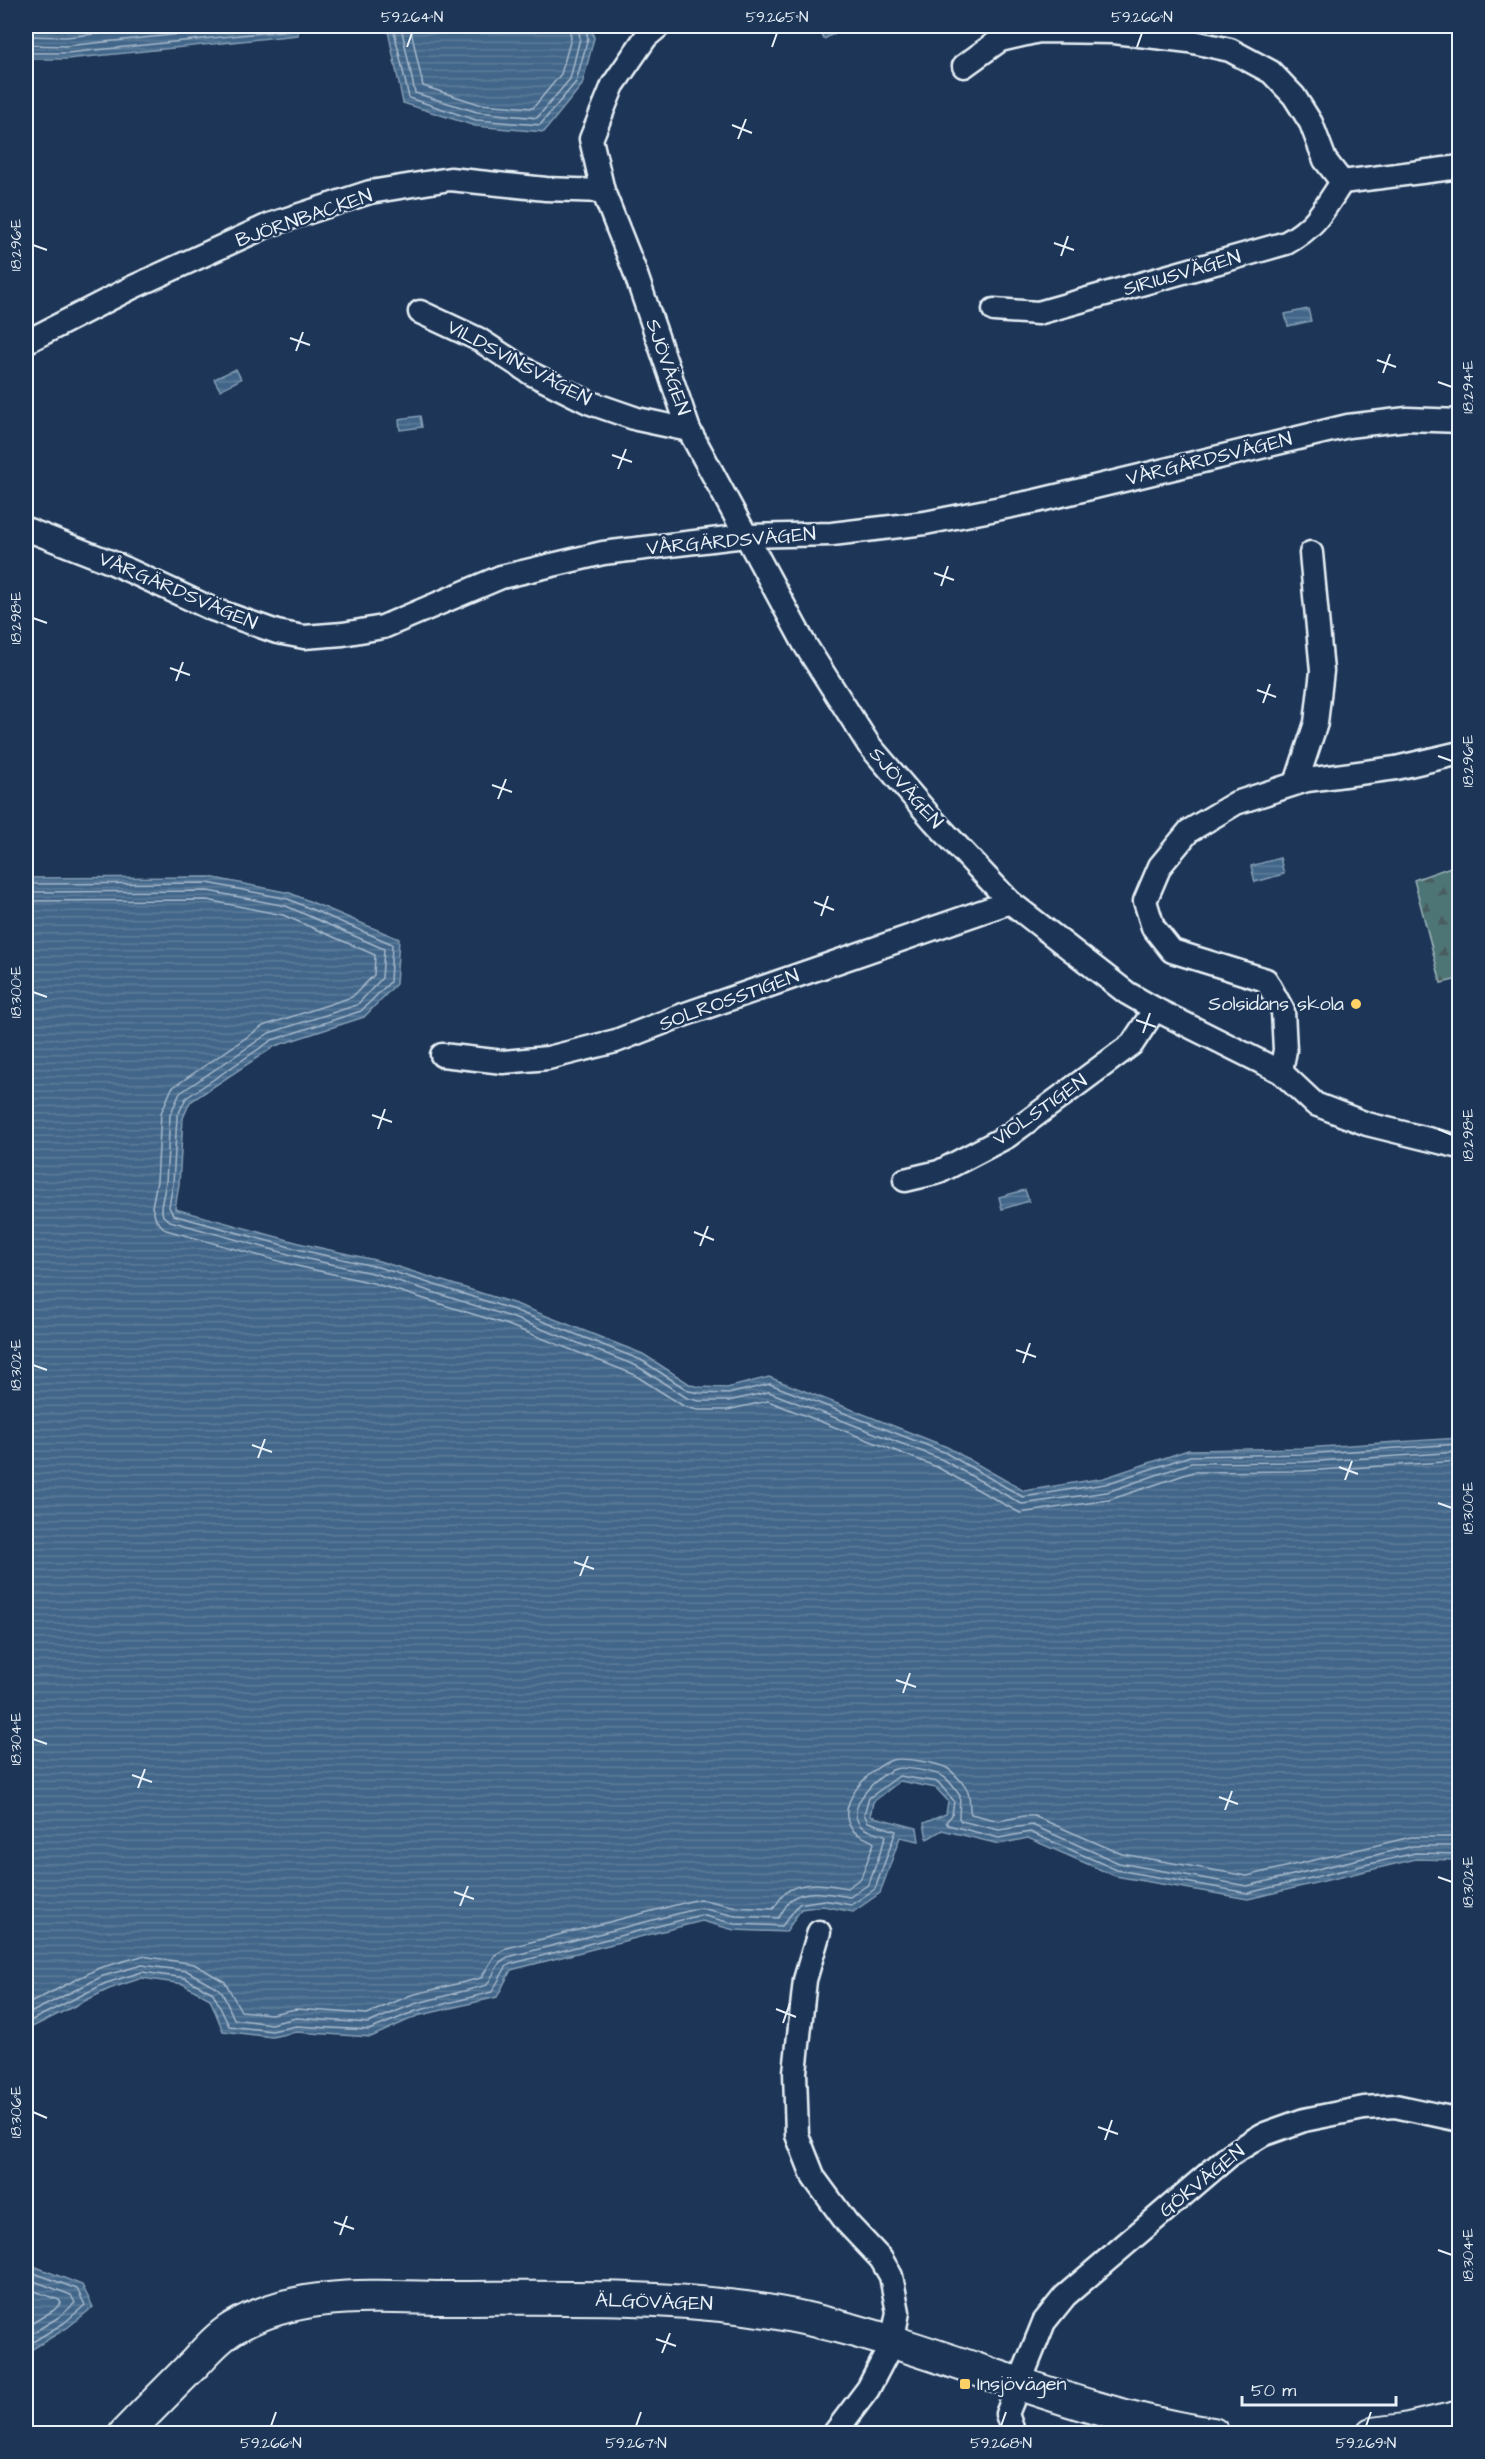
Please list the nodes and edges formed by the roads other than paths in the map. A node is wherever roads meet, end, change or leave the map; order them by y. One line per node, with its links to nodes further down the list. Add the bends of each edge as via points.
1 (659, 26): 5 (street, SJÖVÄGEN, via 646,37 613,85 591,139)
2 (964, 66): 4 (street, via 1000,40 1039,31 1114,32 1230,50 1272,72 1294,96 1311,123 1324,160)
3 (1460, 167): 4 (street)
4 (1342, 182): 6 (street, SIRIUSVÄGEN, via 1319,218 1305,233 1286,243 1038,313)
5 (603, 191): 8 (street, BJÖRNBACKEN, via 450,179 370,192 269,225 131,288); 10 (street, SJÖVÄGEN)
6 (994, 310)
7 (420, 312): 10 (street, VILDSVINSVÄGEN, via 478,339 532,374 588,402 637,419)
8 (26, 342)
9 (1460, 422): 12 (street, VÅRGÄRDSVÄGEN, via 1407,419 1348,426 1036,501 925,523 832,534)
10 (689, 430): 12 (street, SJÖVÄGEN)
11 (26, 529): 12 (street, VÅRGÄRDSVÄGEN, via 113,563 212,609 277,632 304,637 383,627 501,577 592,556)
12 (745, 536): 16 (street, SJÖVÄGEN, via 804,643 869,745 933,821)
13 (1311, 553): 15 (street, via 1322,671 1316,723)
14 (1460, 753): 15 (street, via 1396,768)
15 (1296, 783): 19 (street, via 1236,803 1189,831 1160,866 1145,901 1153,927 1172,951 1266,981 1283,1011 1285,1050)
16 (1010, 902): 17 (street, SJÖVÄGEN, via 1127,993); 18 (street, SOLROSSTIGEN, via 616,1041 548,1058 503,1062)
17 (1155, 1010): 19 (street, SJÖVÄGEN); 21 (street, VIOLSTIGEN, via 1132,1044 1008,1136 939,1172)
18 (442, 1055)
19 (1281, 1072): 20 (street, SJÖVÄGEN, via 1315,1104 1367,1124)
20 (1460, 1147)
21 (905, 1180)
22 (819, 1932): 24 (street, via 804,1991 795,2072 797,2135 814,2178 891,2276 898,2312)
23 (1460, 2120): 25 (street, GÖKVÄGEN, via 1395,2106 1364,2108 1304,2120 1262,2135 1230,2156 1065,2296 1044,2322)
24 (892, 2343): 25 (street, ÄLGÖVÄGEN); 27 (street, ÄLGÖVÄGEN, via 813,2320 714,2303 331,2297 283,2307 230,2330); 28 (street, via 868,2389)
25 (1018, 2384): 29 (street, GÖKVÄGEN, via 1007,2414); 30 (street, ÄLGÖVÄGEN, via 1137,2419)
26 (1460, 2417): 31 (street)
27 (125, 2433)
28 (834, 2433)
29 (1014, 2433)
30 (1213, 2433)
31 (1372, 2433)

